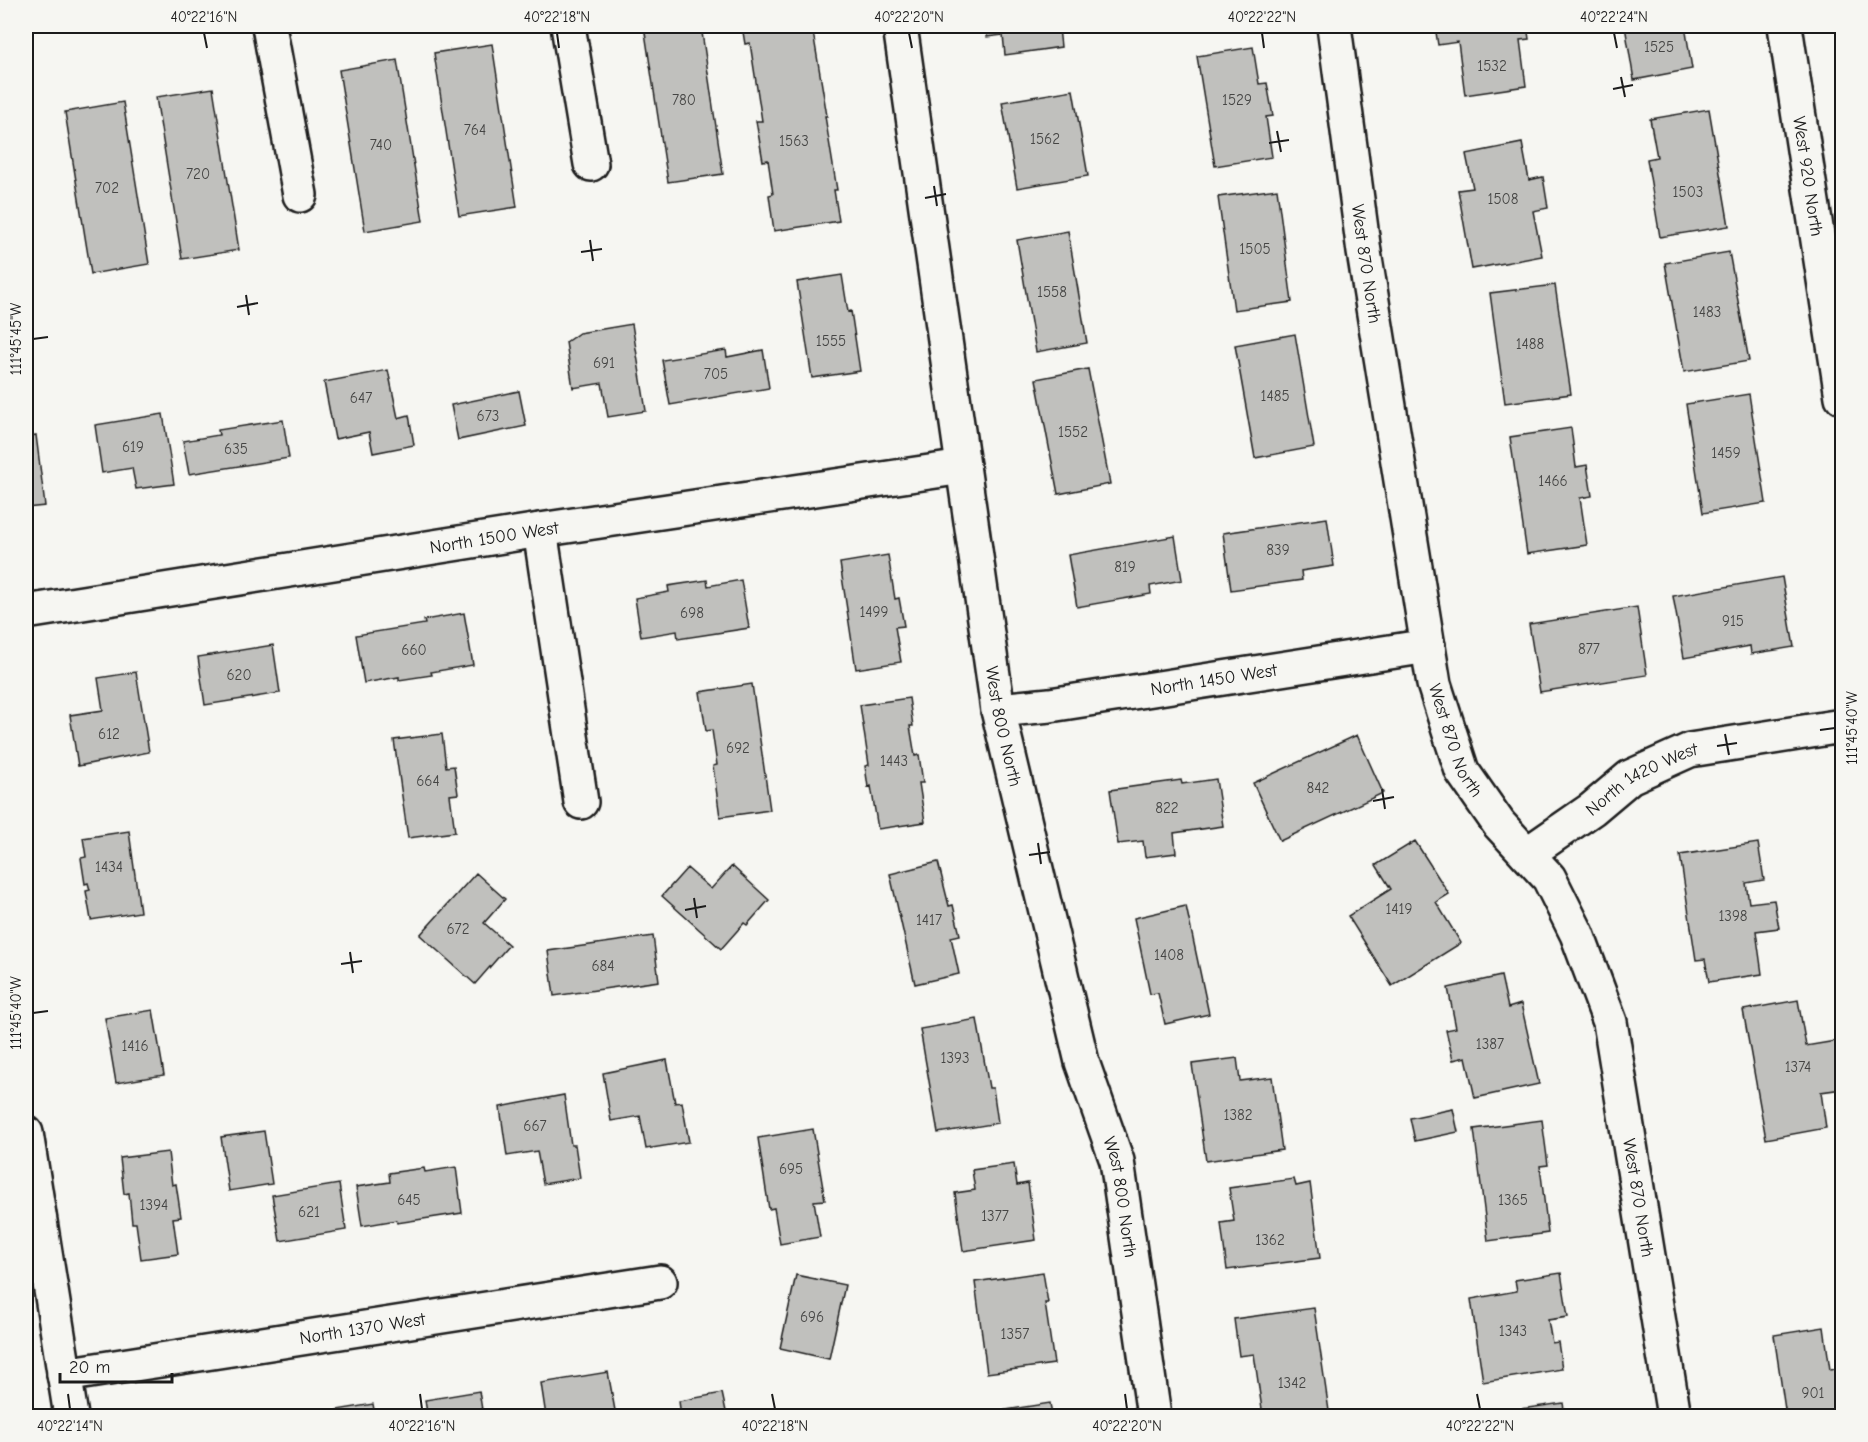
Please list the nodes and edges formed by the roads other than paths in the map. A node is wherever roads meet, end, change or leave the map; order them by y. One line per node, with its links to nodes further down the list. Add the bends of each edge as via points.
1 (269, 26): 7 (street)
2 (568, 26): 6 (street)
3 (900, 26): 9 (street, West 800 North)
4 (1334, 26): 12 (street, West 870 North, via 1364,252)
5 (1785, 26): 8 (street, West 920 North)
6 (591, 164)
7 (300, 195)
8 (1842, 397)
9 (963, 467): 10 (street, North 1500 West); 13 (street, West 800 North)
10 (540, 530): 11 (street, North 1500 West); 15 (street)
11 (26, 612)
12 (1428, 646): 13 (street, North 1450 West); 16 (street, West 870 North, via 1434,684 1462,771 1499,824)
13 (998, 710): 21 (street, West 800 North, via 1082,1062 1116,1161)
14 (1842, 726): 16 (street, North 1420 West, via 1690,750 1630,777)
15 (581, 802)
16 (1527, 854): 22 (street, West 870 North, via 1550,878 1577,934 1610,1022)
17 (26, 1132): 19 (street)
18 (660, 1282): 19 (street, North 1370 West)
19 (64, 1375): 20 (street)
20 (71, 1416)
21 (1154, 1416)
22 (1674, 1416)

